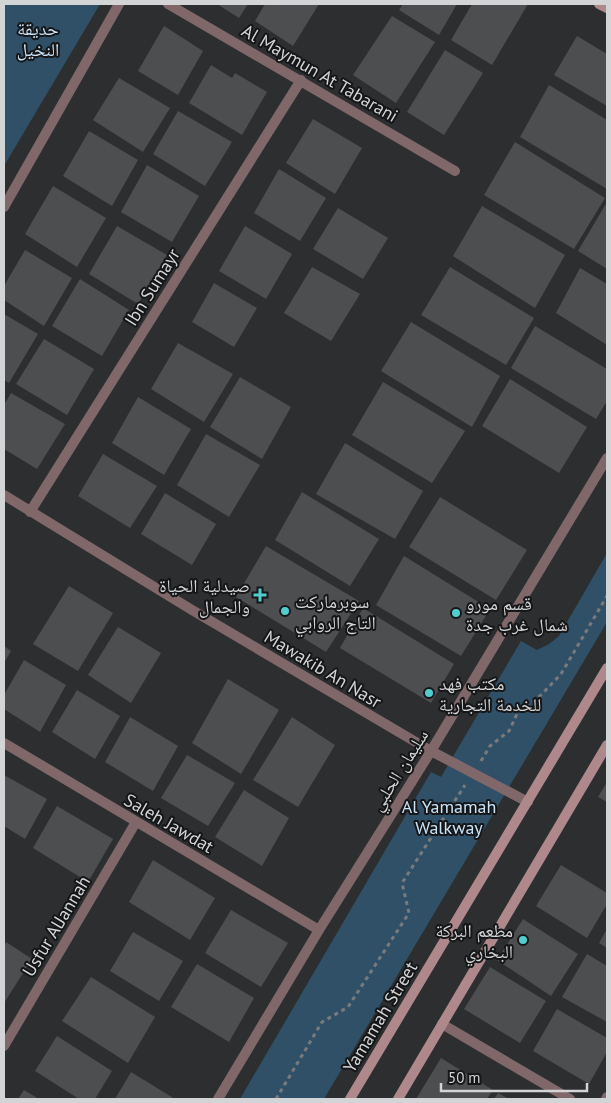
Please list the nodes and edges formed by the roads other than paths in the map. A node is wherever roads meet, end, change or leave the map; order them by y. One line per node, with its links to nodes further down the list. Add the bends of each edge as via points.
1 (119, 4): 7 (street)
2 (168, 4): 5 (street, Al Maymun At Tabarani)
3 (599, 4): 4 (main road)
4 (607, 8)
5 (301, 80): 6 (street, Al Maymun At Tabarani); 10 (street, Ibn Sumayr)
6 (455, 171)
7 (4, 207)
8 (607, 458): 14 (street, سليمان الحلبي)
9 (4, 496): 10 (street, Mawakib An Nasr)
10 (30, 512): 14 (street, Mawakib An Nasr)
11 (607, 668): 15 (main road, Yamamah Street)
12 (4, 743): 16 (street, Saleh Jawdat)
13 (607, 745): 18 (main road)
14 (431, 751): 15 (street, Mawakib An Nasr); 17 (street, سليمان الحلبي)
15 (528, 802): 21 (main road, Yamamah Street)
16 (136, 822): 17 (street, Saleh Jawdat); 19 (street, Usfur AlJannah)
17 (319, 930): 20 (street, سليمان الحلبي)
18 (442, 1024): 22 (main road); 23 (street)
19 (4, 1046)
20 (218, 1099)
21 (350, 1099)
22 (398, 1099)
23 (570, 1099)

